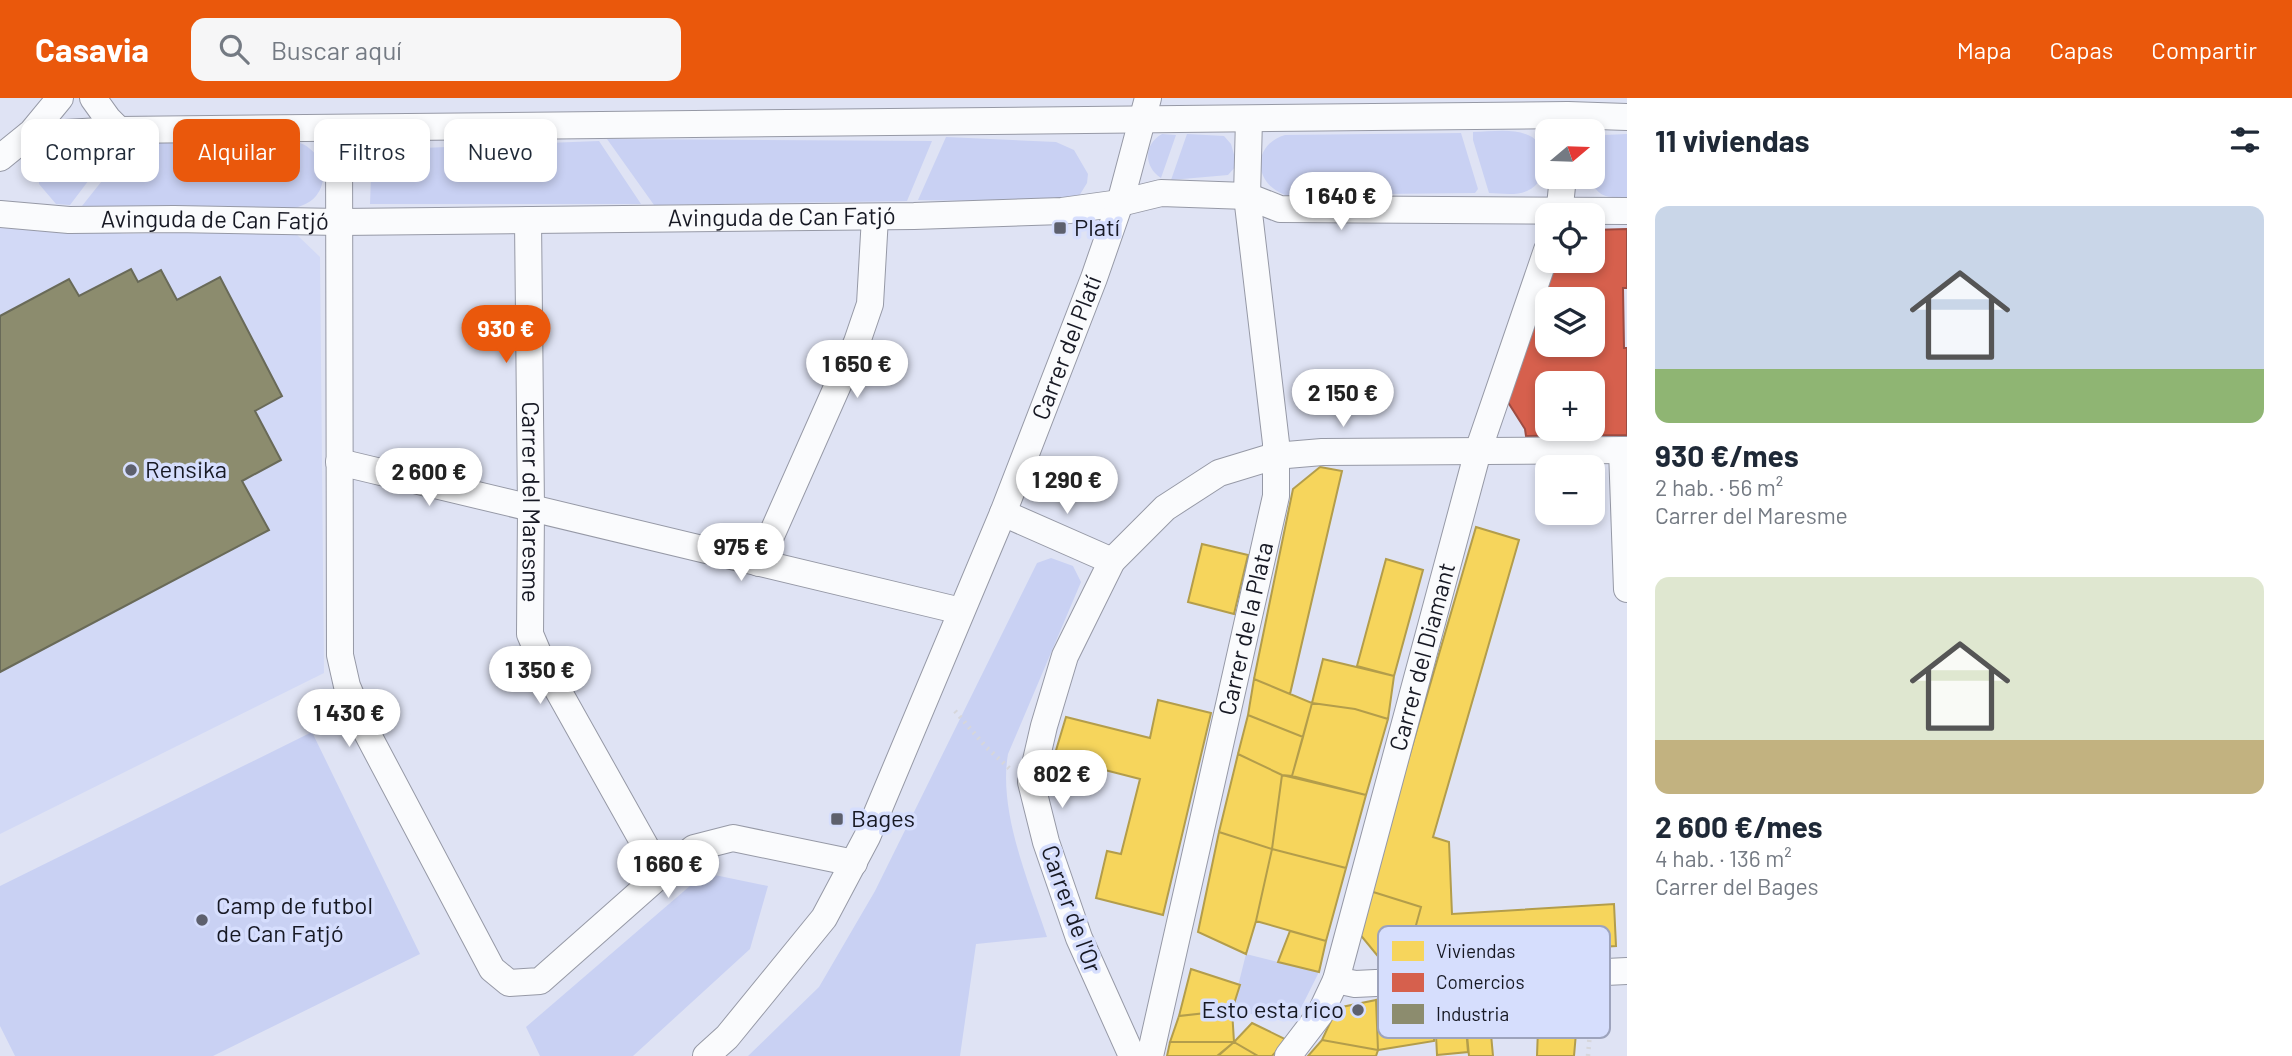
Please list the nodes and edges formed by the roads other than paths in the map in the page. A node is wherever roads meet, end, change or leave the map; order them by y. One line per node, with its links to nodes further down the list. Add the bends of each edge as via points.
1 (60, 98): 5 (street)
2 (93, 98): 6 (street)
3 (1145, 108): 7 (street); 10 (street); 17 (street, Carrer del Platí)
4 (1627, 117): 8 (street)
5 (42, 119)
6 (108, 119)
7 (1249, 119): 9 (street); 16 (street, Carrer de la Plata)
8 (1605, 119)
9 (1535, 123)
10 (430, 126)
11 (314, 128): 12 (street)
12 (159, 130)
13 (21, 141): 14 (street)
14 (0, 158)
15 (339, 182): 24 (street)
16 (1247, 196): 17 (street, Avinguda de Can Fatjó, via 1161,193); 20 (street, Avinguda de Can Fatjó, via 1280,209); 28 (street, Carrer de la Plata)
17 (1120, 203): 22 (street, Avinguda de Can Fatjó, via 1062,211); 31 (street, Carrer del Platí)
18 (1627, 211): 19 (street, Avinguda de Can Fatjó)
19 (1605, 212)
20 (1535, 213)
21 (0, 214): 24 (street, Avinguda de Can Fatjó, via 69,220)
22 (875, 216): 23 (street, Avinguda de Can Fatjó); 33 (street, via 870,304)
23 (527, 220): 24 (street, Avinguda de Can Fatjó); 30 (street, Carrer del Maresme)
24 (340, 222): 29 (street)
25 (1539, 273): 27 (street, Carrer del Diamant)
26 (1625, 450): 27 (street, Carrer de l'Or); 34 (street)
27 (1478, 451): 28 (street, Carrer de l'Or); 38 (street, Carrer del Diamant)
28 (1275, 456): 32 (street, Carrer de l'Or, via 1208,480 1165,508); 42 (street, Carrer de la Plata, via 1276,496)
29 (339, 462): 30 (street); 37 (street, via 341,654 347,686 366,731 492,969 509,983 540,981)
30 (531, 509): 33 (street); 37 (street, Carrer del Maresme, via 530,634)
31 (1003, 513): 32 (street); 35 (street, Carrer del Platí)
32 (1112, 561): 41 (street, Carrer de l'Or, via 1065,656 1031,782 1079,938)
33 (759, 563): 35 (street)
34 (1627, 589)
35 (961, 611): 36 (street, Carrer del Platí)
36 (854, 863): 37 (street, via 733,838 694,848); 40 (street, Carrer del Platí, via 824,918 735,1028)
37 (661, 874)
38 (1336, 980): 39 (street); 43 (street, Carrer del Diamant, via 1320,1014)
39 (1378, 983)
40 (706, 1056)
41 (1132, 1056)
42 (1150, 1056)
43 (1289, 1056)

